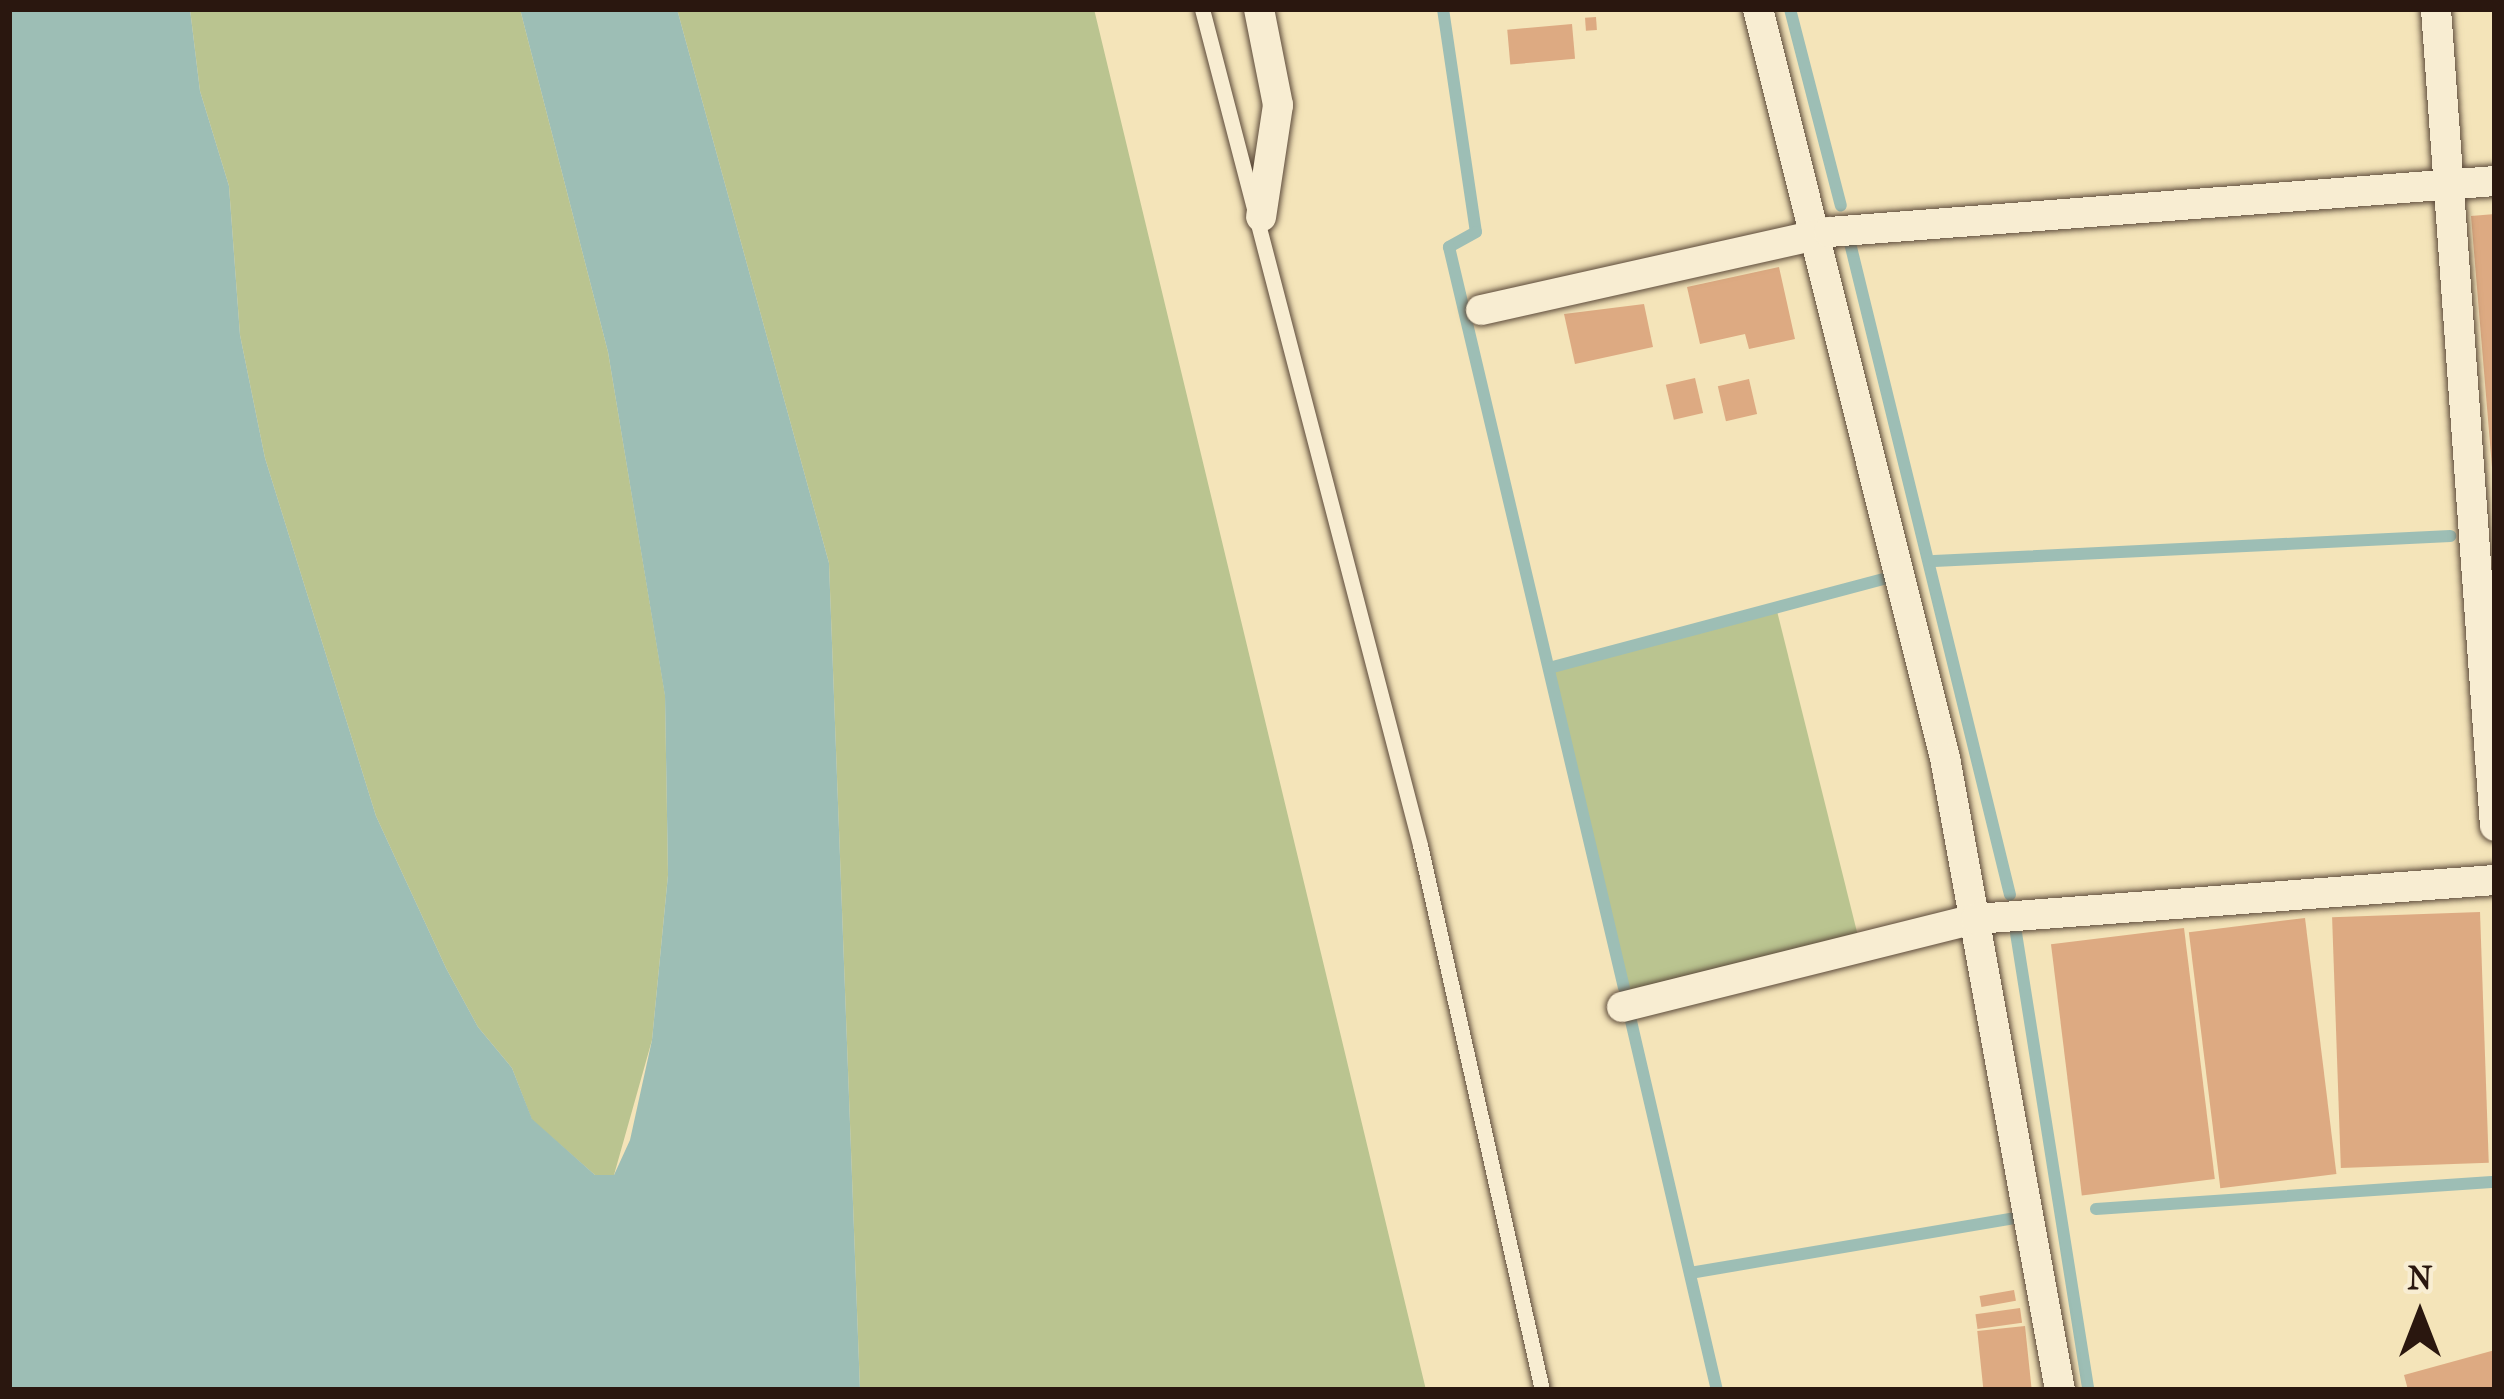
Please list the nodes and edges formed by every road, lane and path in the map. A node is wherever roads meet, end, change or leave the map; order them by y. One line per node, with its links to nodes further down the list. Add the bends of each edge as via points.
1 (1202, 9): 7 (lane)
2 (1259, 9): 7 (street, via 1278,105)
3 (1758, 9): 8 (street)
4 (2436, 9): 6 (street)
5 (2495, 181): 6 (street)
6 (2449, 185): 8 (street); 10 (street)
7 (1261, 218): 14 (lane, via 1420,845)
8 (1810, 235): 9 (street); 12 (street, via 1945,758)
9 (1481, 310)
10 (2495, 826)
11 (2495, 880): 12 (street)
12 (1976, 920): 13 (street); 15 (street)
13 (1622, 1006)
14 (1542, 1390)
15 (2060, 1390)

